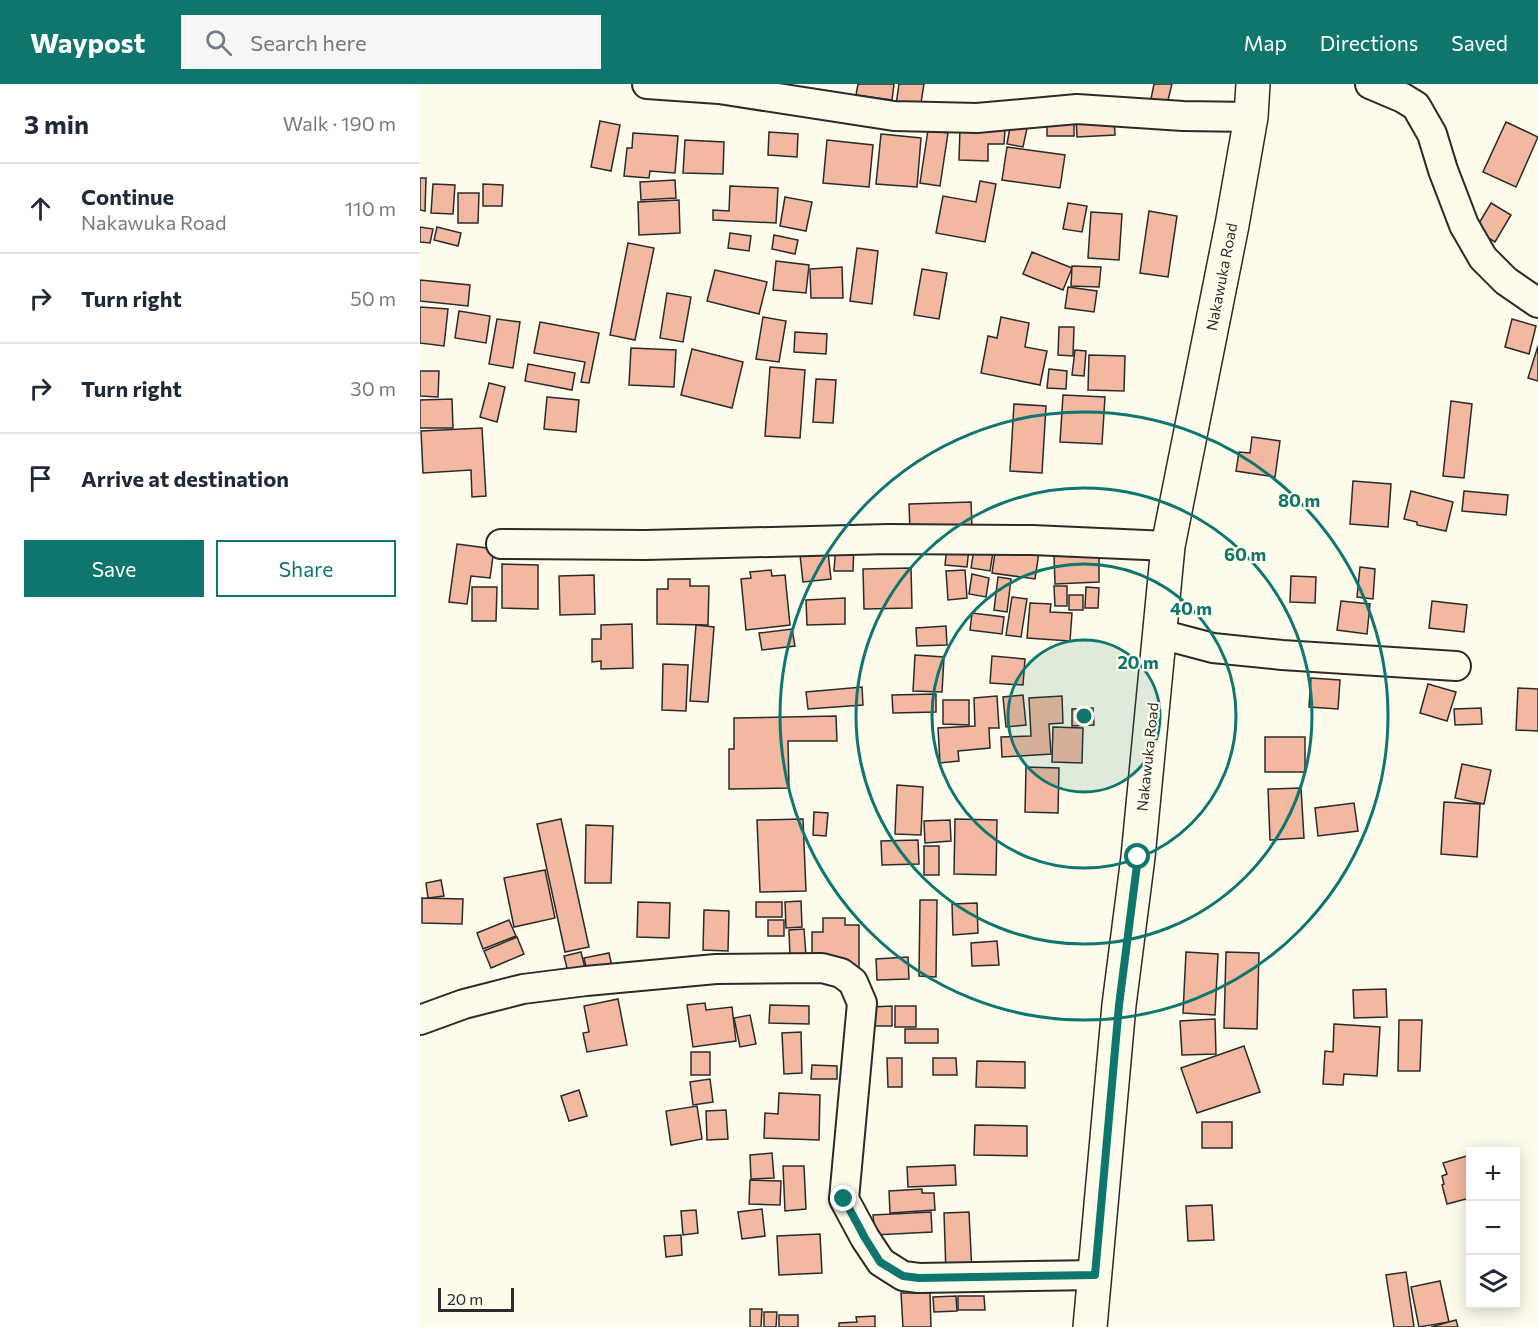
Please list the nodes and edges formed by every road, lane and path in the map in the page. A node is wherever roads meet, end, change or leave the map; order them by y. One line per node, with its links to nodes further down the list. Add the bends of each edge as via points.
1 (647, 84): 5 (street, via 719,89 894,116 977,118 1077,109)
2 (1253, 84): 5 (main road, Nakawuka Road)
3 (1370, 84): 4 (street)
4 (1409, 91): 6 (street, via 1432,134 1464,225 1484,258 1506,281)
5 (1251, 117): 8 (main road, Nakawuka Road)
6 (1538, 303)
7 (501, 544): 8 (street, via 901,539)
8 (1168, 546): 9 (main road, Nakawuka Road)
9 (1160, 634): 10 (street, via 1213,648); 12 (main road, Nakawuka Road, via 1119,1005)
10 (1456, 666)
11 (420, 1020): 12 (street, via 523,988 716,969 822,968 841,973 853,982 861,1003 844,1199 880,1262 903,1276 919,1278)
12 (1095, 1275): 13 (main road, Nakawuka Road)
13 (1090, 1327)

